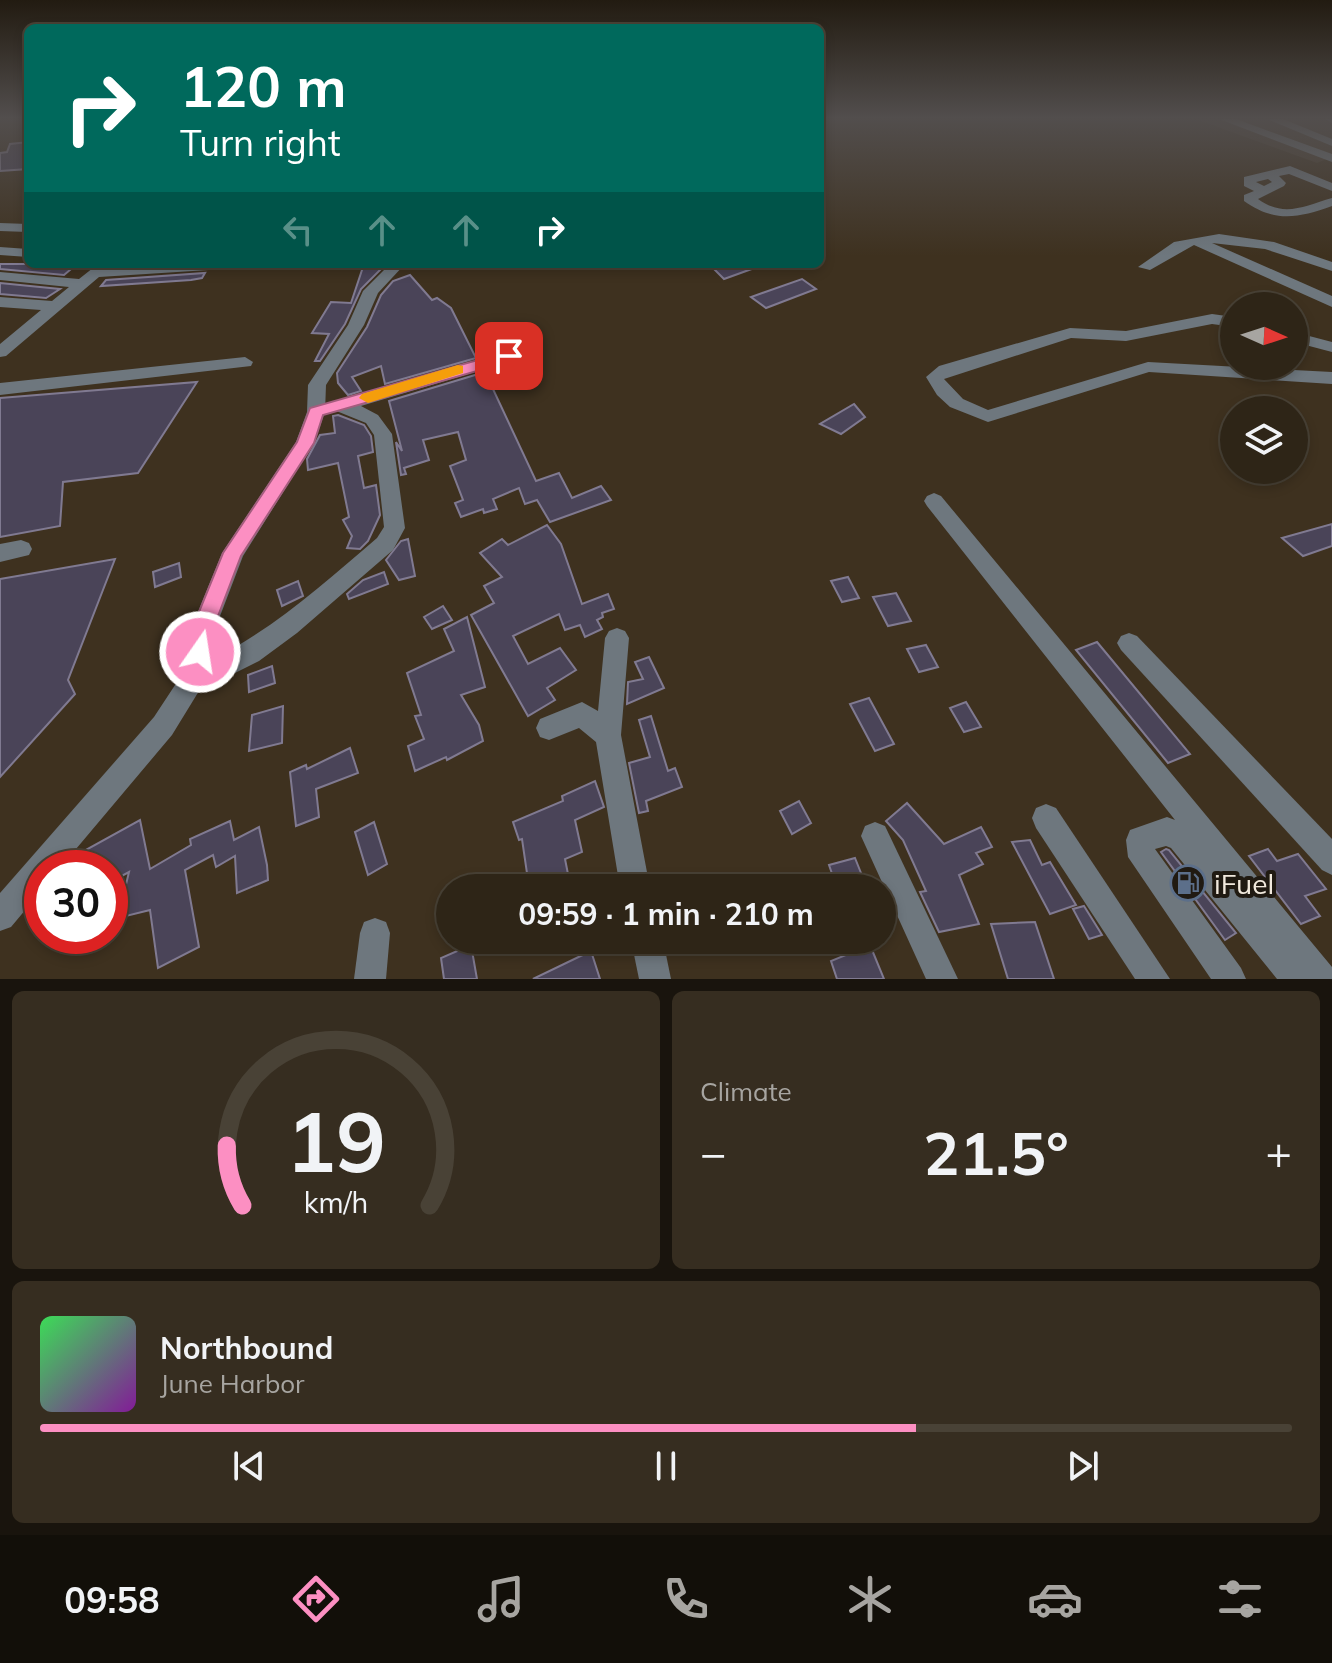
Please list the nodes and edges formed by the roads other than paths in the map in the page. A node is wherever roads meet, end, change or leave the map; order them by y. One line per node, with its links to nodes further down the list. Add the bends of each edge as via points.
1 (1275, 172): 2 (street, via 1296,171); 3 (street); 4 (street, via 1280,183 1251,201 1288,218)
2 (1332, 187)
3 (1332, 194)
4 (1332, 202)
5 (0, 227): 6 (street)
6 (24, 228)
7 (1195, 240): 10 (street); 11 (street, via 1240,240 1289,250); 18 (street)
8 (0, 251): 9 (street)
9 (24, 253)
10 (1145, 267)
11 (1332, 267)
12 (130, 268): 14 (street)
13 (394, 268): 31 (street, via 373,288 317,385)
14 (102, 269): 16 (street)
15 (0, 276): 16 (street)
16 (82, 284): 19 (street)
17 (0, 302): 19 (street)
18 (1332, 302)
19 (52, 306): 24 (street)
20 (1220, 320): 21 (street)
21 (1126, 336): 27 (street); 27 (street, via 1070,333 935,377 969,413 988,416)
22 (1308, 341): 23 (street)
23 (1332, 347)
24 (0, 352)
25 (509, 356): 30 (street)
26 (245, 362): 29 (street)
27 (1148, 367): 28 (street)
28 (1332, 378)
29 (0, 389)
30 (345, 405): 31 (street); 35 (street, via 372,419 383,434 395,528 385,544 289,626 251,653)
31 (316, 412): 35 (street, via 305,443 233,553 205,624)
32 (934, 501): 51 (street)
33 (617, 638): 37 (street)
34 (1129, 643): 40 (street)
35 (190, 683): 42 (street, via 163,726)
36 (549, 728): 37 (street, via 582,714)
37 (608, 735): 41 (street)
38 (1046, 818): 48 (street)
39 (875, 836): 47 (street)
40 (1332, 860)
41 (632, 874)
42 (0, 916)
43 (375, 933): 45 (street)
44 (650, 954): 46 (street)
45 (370, 979)
46 (655, 979)
47 (942, 979)
48 (1154, 979)
49 (1230, 979): 50 (street, via 1142,857 1140,840 1167,831 1181,838)
50 (1297, 979)
51 (1321, 979)

